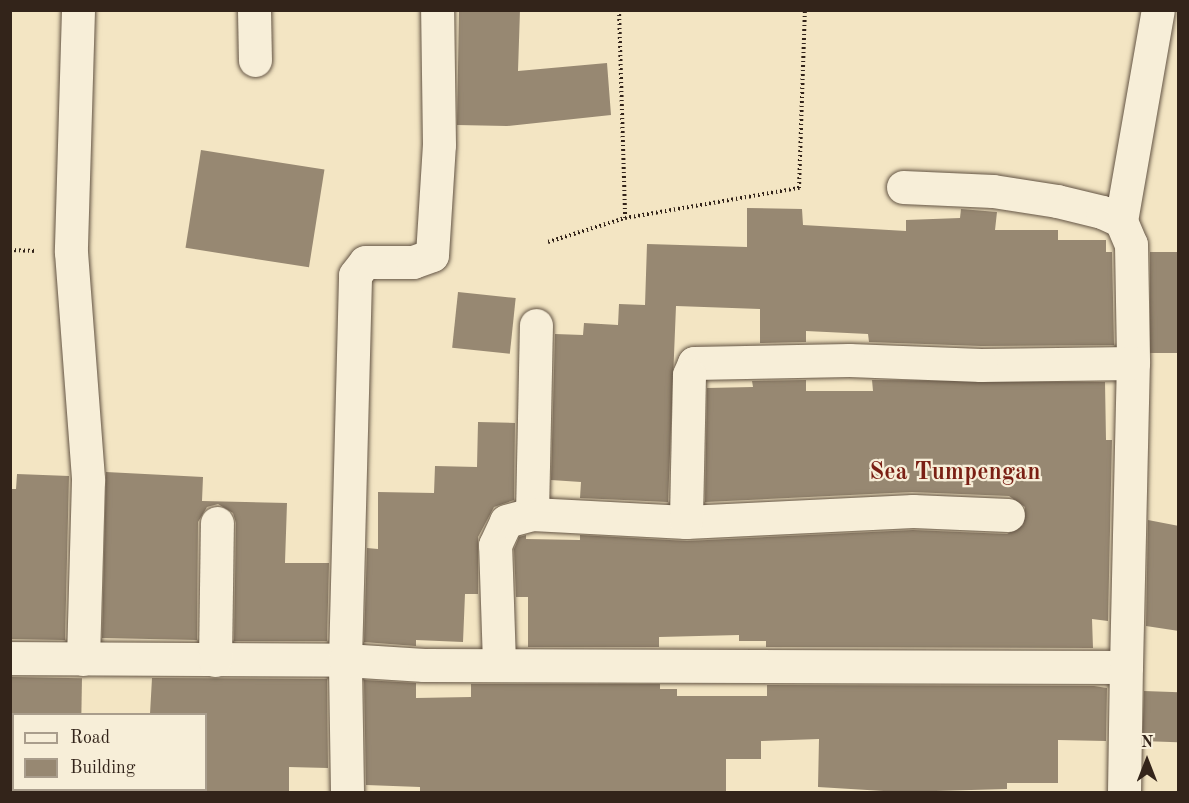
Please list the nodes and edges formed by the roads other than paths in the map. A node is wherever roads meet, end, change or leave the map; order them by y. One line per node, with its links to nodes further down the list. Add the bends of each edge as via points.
1 (78, 10): 15 (street, via 71,252 88,480)
2 (254, 10): 5 (street)
3 (437, 10): 17 (street, via 439,145 432,255 413,262 365,262 355,275)
4 (1158, 10): 7 (street)
5 (255, 60)
6 (903, 187): 7 (street, via 983,190 1036,198 1102,212)
7 (1121, 221): 9 (street, via 1131,244)
8 (536, 325): 10 (street)
9 (1133, 363): 12 (street, via 694,363 689,375); 19 (street)
10 (532, 514): 12 (street); 18 (street, via 506,521 495,545)
11 (1008, 515): 12 (street, via 913,511)
12 (686, 522)
13 (218, 523): 16 (street)
14 (10, 658): 15 (street)
15 (83, 659): 16 (street)
16 (215, 660): 17 (street)
17 (345, 660): 18 (street, via 424,665); 20 (street)
18 (499, 663): 19 (street)
19 (1126, 667): 21 (street)
20 (347, 792)
21 (1124, 792)

